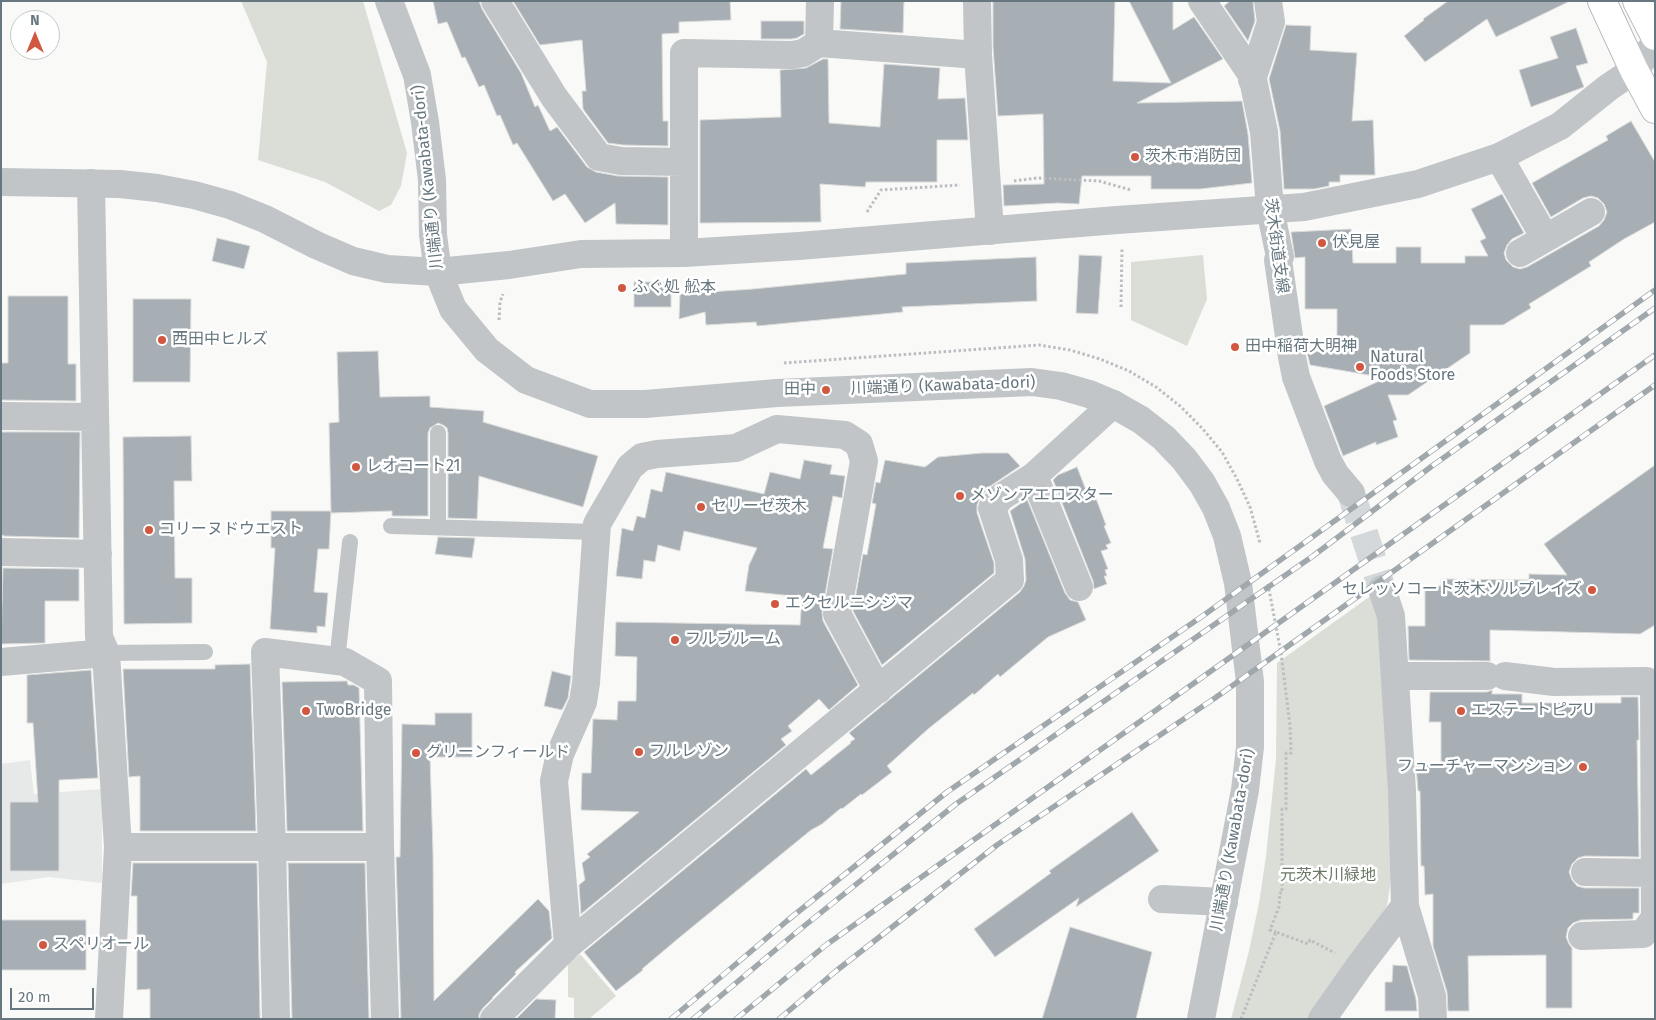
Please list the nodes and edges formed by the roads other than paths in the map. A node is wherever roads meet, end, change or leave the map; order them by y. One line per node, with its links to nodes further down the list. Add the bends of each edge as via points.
1 (389, 1): 26 (street, 川端通り (Kawabata-dori), via 417,75 425,122)
2 (495, 1): 17 (street, via 554,97 599,157 621,161)
3 (820, 1): 10 (street)
4 (977, 1): 12 (street)
5 (1202, 1): 14 (street, 茨木街道支線, via 1252,75)
6 (1268, 1): 14 (street, via 1271,22)
7 (1602, 1): 13 (main road)
8 (1637, 1): 9 (main road)
9 (1655, 36)
10 (819, 43): 12 (street); 17 (street, via 803,53 792,55 684,53)
11 (1655, 44): 13 (street)
12 (978, 55): 22 (street)
13 (1634, 70): 15 (main road); 16 (street, via 1560,126)
14 (1252, 80): 20 (street, 茨木街道支線, via 1264,132)
15 (1655, 109)
16 (1499, 157): 20 (street, via 1418,184 1304,207); 23 (street)
17 (684, 162): 24 (street)
18 (1, 182): 19 (street)
19 (91, 183): 26 (street, via 157,188 203,197 266,219 353,261 387,269); 30 (street)
20 (1270, 209): 22 (street); 34 (street, 茨木街道支線, via 1296,377 1328,461)
21 (1591, 212): 23 (street)
22 (990, 231): 24 (street)
23 (1545, 238): 25 (street)
24 (684, 253): 26 (street, via 581,254)
25 (1520, 253)
26 (438, 272): 27 (street, 川端通り (Kawabata-dori), via 453,309 487,350 526,380 590,404 645,404)
27 (777, 393): 28 (street, 川端通り (Kawabata-dori), via 1032,382 1061,386); 31 (street)
28 (1113, 404): 33 (street); 56 (street, 川端通り (Kawabata-dori), via 1164,438 1202,483 1227,536 1238,583 1250,682 1250,747)
29 (1, 416): 30 (street)
30 (95, 417): 40 (street)
31 (777, 429): 37 (street, via 736,448 642,458 630,467 597,524); 48 (street, via 845,435 859,444 864,461 837,614)
32 (438, 433): 36 (lane)
33 (1034, 476): 41 (street); 48 (street, via 1001,497 992,508 1009,560 1010,580)
34 (1351, 493)
35 (391, 526): 36 (lane)
36 (438, 527): 37 (lane)
37 (596, 532): 60 (street, via 583,702 560,754 554,781)
38 (350, 542): 45 (lane)
39 (1, 552): 40 (street)
40 (98, 554): 44 (street, via 99,637)
41 (1079, 587)
42 (1382, 589): 47 (street, via 1391,616)
43 (205, 652): 44 (lane)
44 (106, 653): 46 (street); 50 (street)
45 (337, 661): 51 (street, via 265,652); 52 (street, via 345,662 378,681)
46 (1, 662)
47 (1395, 676): 49 (street, via 1496,676 1554,682 1647,681 1654,686); 57 (street)
48 (878, 690): 60 (street)
49 (1654, 765): 54 (street)
50 (118, 847): 51 (street); 61 (street)
51 (272, 847): 52 (street); 62 (street)
52 (380, 847): 63 (street)
53 (1585, 872): 54 (street)
54 (1654, 873): 58 (street)
55 (1162, 899): 56 (street)
56 (1224, 902): 65 (street, 川端通り (Kawabata-dori))
57 (1405, 906): 66 (street); 67 (street, via 1432,996)
58 (1655, 919): 59 (street, via 1643,934)
59 (1582, 936)
60 (568, 945): 64 (street)
61 (109, 1019)
62 (276, 1019)
63 (385, 1019)
64 (494, 1019)
65 (1201, 1019)
66 (1322, 1019)
67 (1433, 1019)

